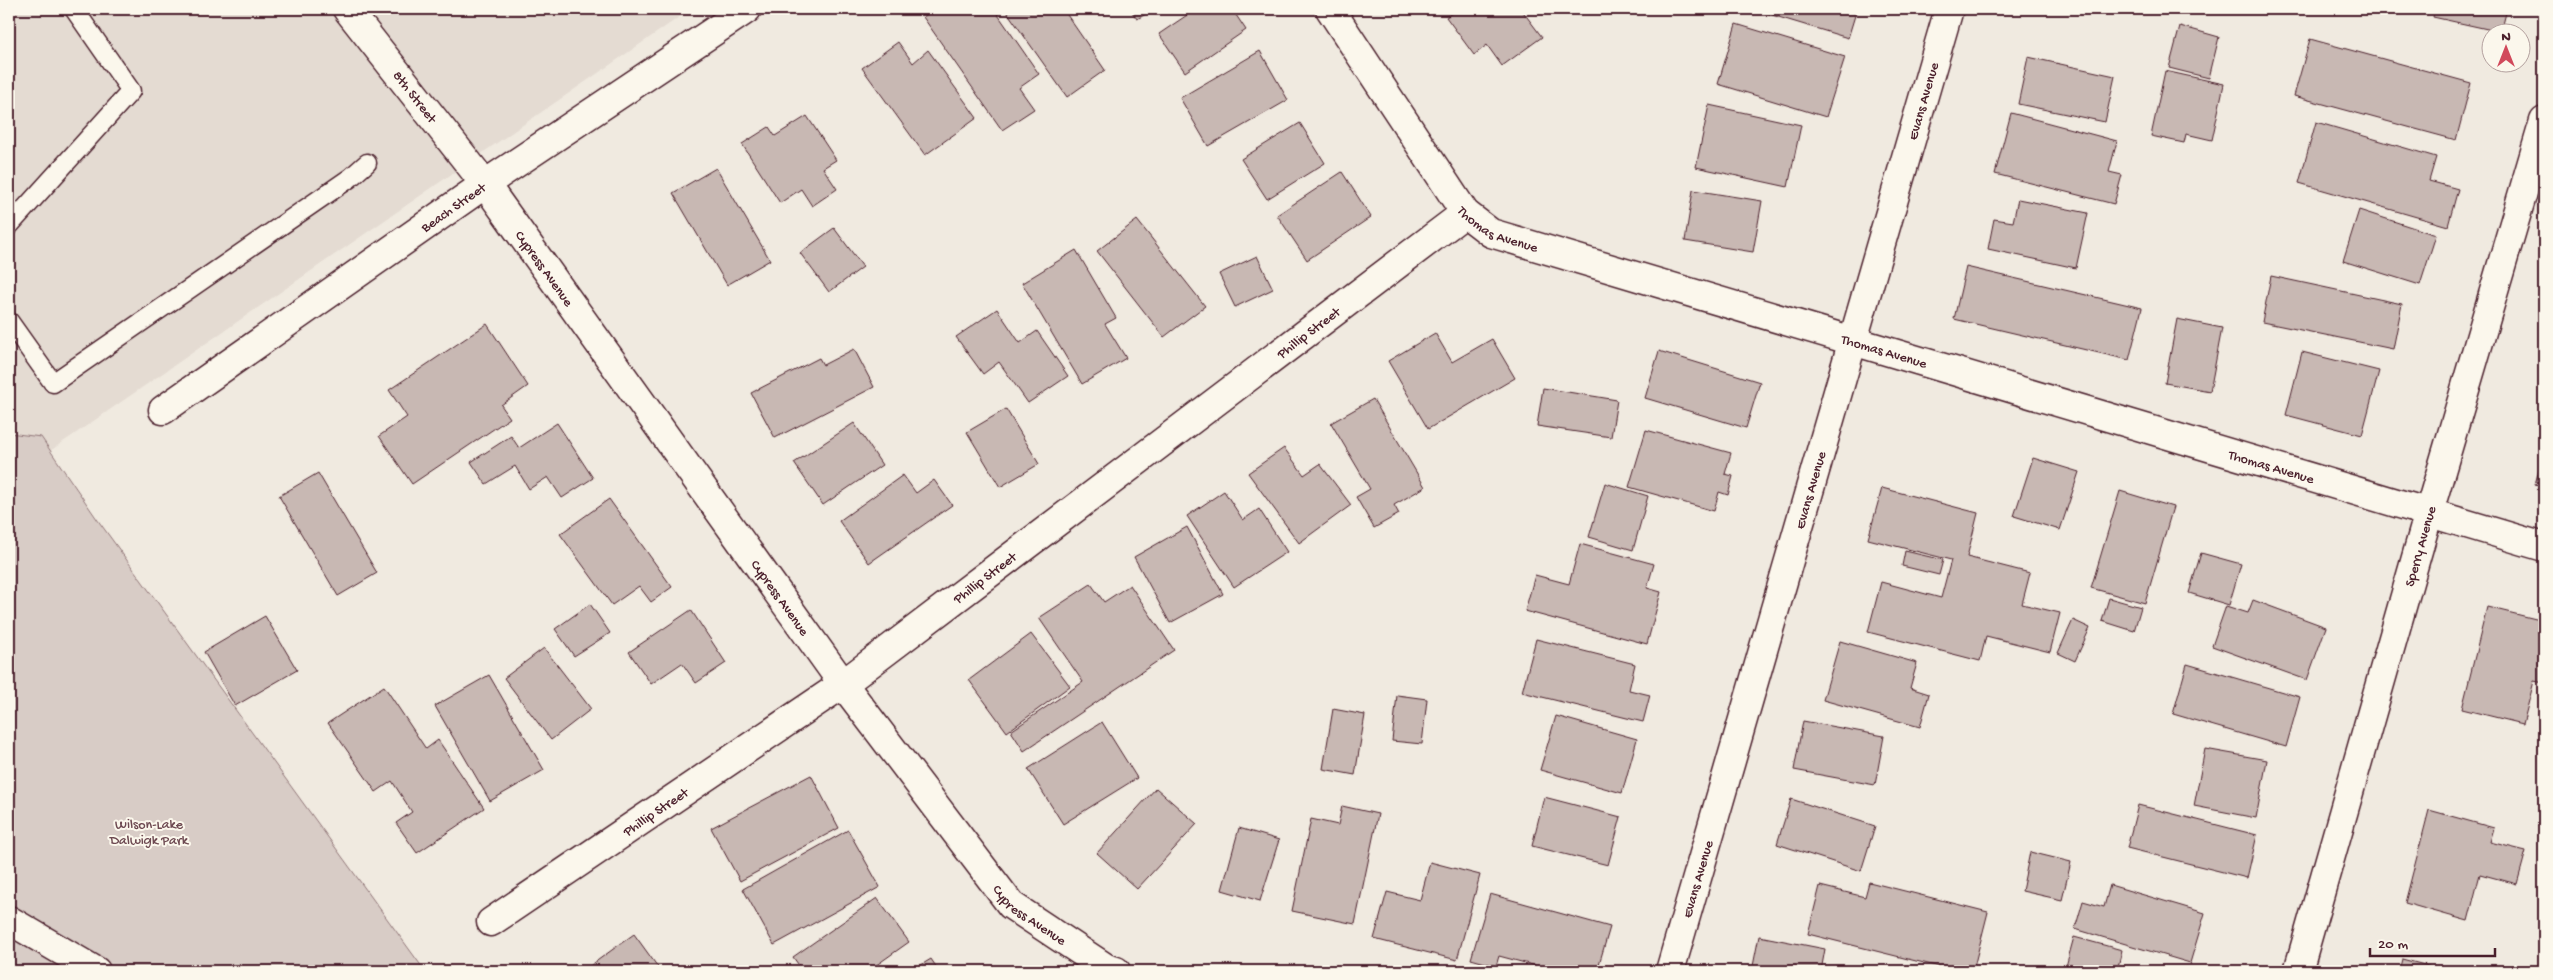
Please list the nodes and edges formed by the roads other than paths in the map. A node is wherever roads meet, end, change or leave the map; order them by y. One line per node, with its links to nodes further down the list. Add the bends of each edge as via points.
1 (74, 9): 10 (lane, via 131,91)
2 (347, 9): 8 (street, 8th Street)
3 (747, 9): 8 (street, Beach Street)
4 (1330, 9): 9 (street, Thomas Avenue)
5 (1949, 9): 12 (street, Evans Avenue)
6 (2544, 121): 14 (street, Sperry Avenue)
7 (367, 164): 11 (lane, via 53,383)
8 (485, 184): 13 (street, Beach Street); 16 (street, Cypress Avenue)
9 (1465, 213): 12 (street, Thomas Avenue, via 1491,233); 16 (street, Phillip Street)
10 (9, 226)
11 (9, 321)
12 (1852, 341): 14 (street, Thomas Avenue); 21 (street, Evans Avenue)
13 (163, 410)
14 (2429, 512): 15 (street, Thomas Avenue); 22 (street, Sperry Avenue)
15 (2544, 547)
16 (844, 684): 18 (street, Phillip Street); 20 (street, Cypress Avenue, via 1011,905 1106,968)
17 (9, 920): 19 (street)
18 (491, 922)
19 (96, 971)
20 (1116, 971)
21 (1670, 971)
22 (2298, 971)

